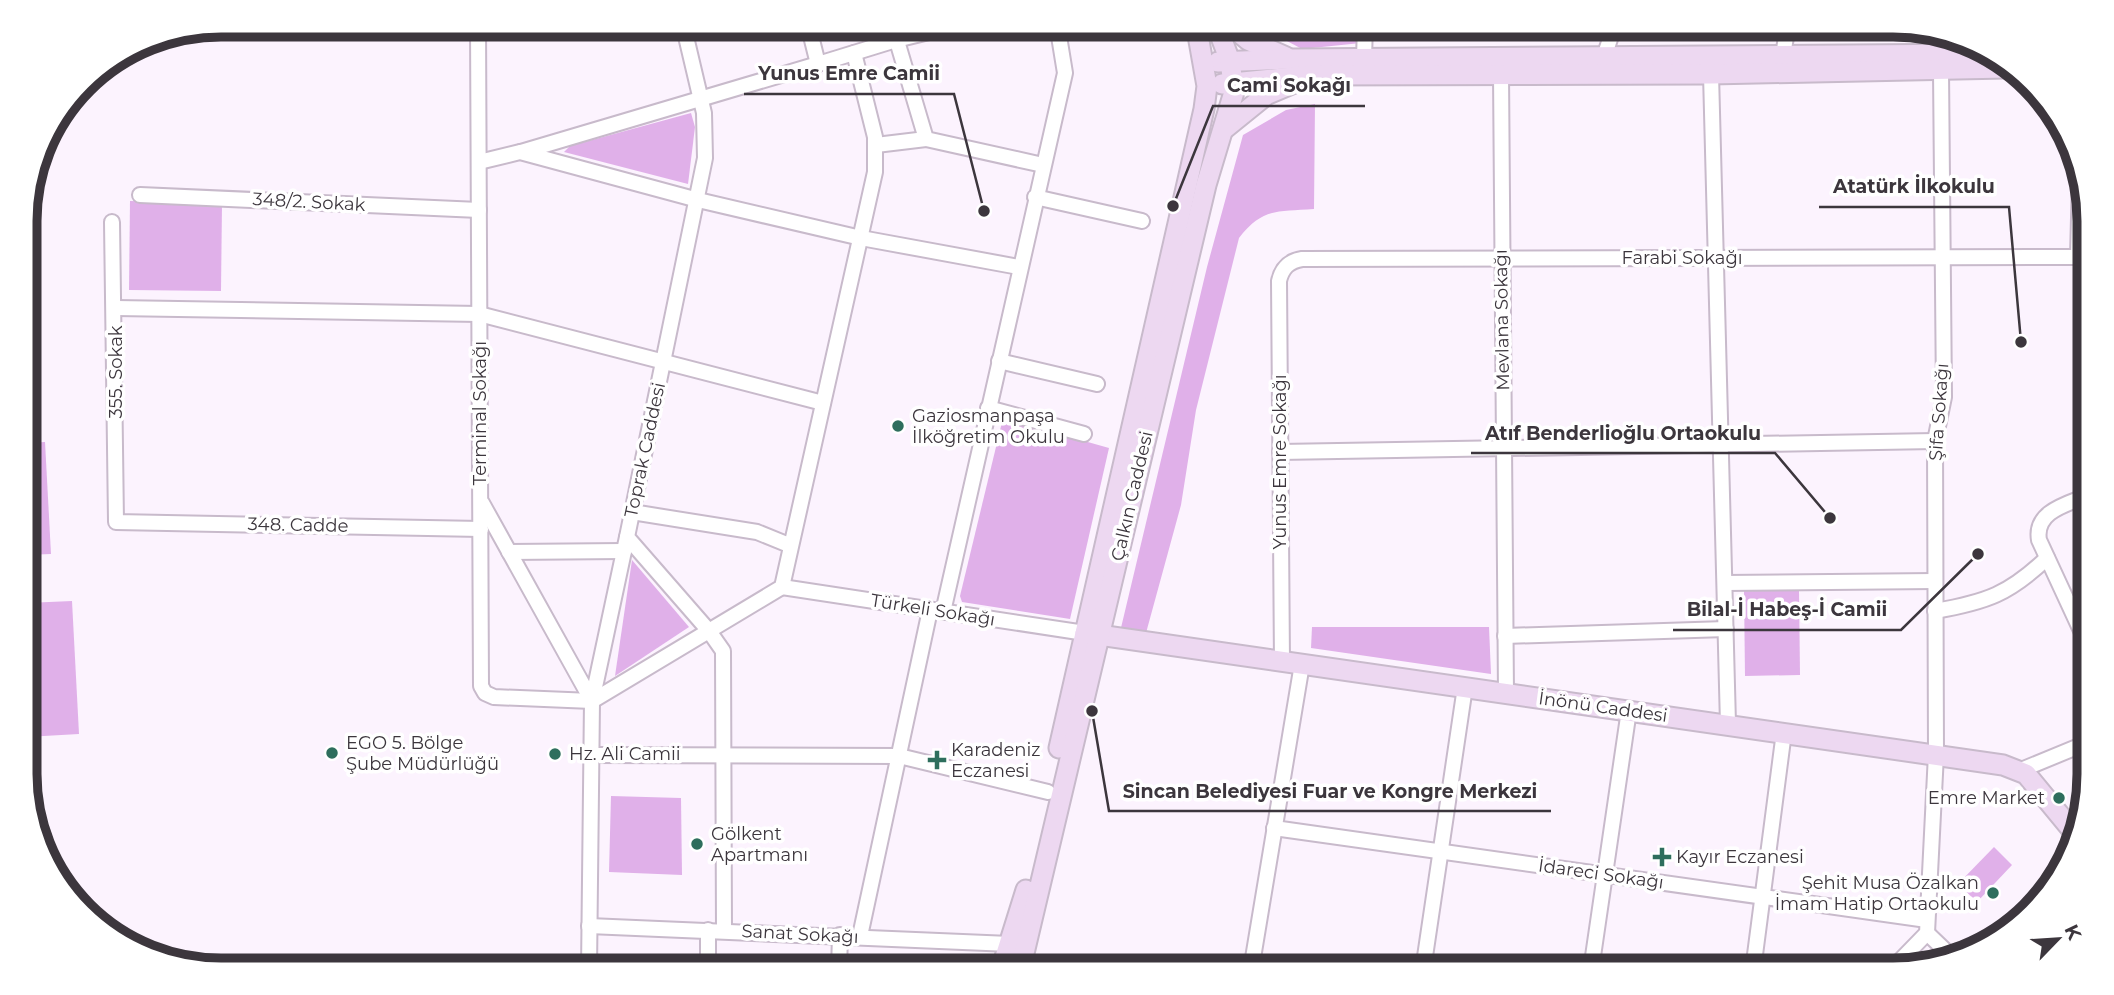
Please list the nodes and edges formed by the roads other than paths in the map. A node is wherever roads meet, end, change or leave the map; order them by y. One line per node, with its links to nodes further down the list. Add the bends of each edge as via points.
1 (478, 37): 35 (street, Terminal Sokağı)
2 (686, 37): 30 (street, Toprak Caddesi)
3 (811, 37): 22 (street)
4 (895, 37): 13 (street)
5 (908, 37): 13 (street)
6 (1059, 37): 36 (street, via 1065,73)
7 (1199, 37): 21 (main road, Çalkın Caddesi)
8 (1221, 37): 20 (main road, Çalkın Caddesi)
9 (1244, 37): 18 (main road)
10 (1365, 37): 19 (street)
11 (1611, 37): 17 (street)
12 (1786, 37): 16 (street)
13 (896, 40): 15 (street); 32 (street)
14 (1966, 52): 16 (main road)
15 (854, 53): 22 (street); 33 (street)
16 (1783, 56): 17 (main road)
17 (1604, 57): 19 (main road)
18 (1290, 59): 19 (main road); 20 (main road)
19 (1364, 59)
20 (1230, 61): 21 (main road); 28 (main road, Çalkın Caddesi)
21 (1205, 63): 29 (main road, Çalkın Caddesi)
22 (818, 64): 30 (street)
23 (1996, 68): 24 (main road)
24 (1941, 71): 26 (main road); 44 (street, Şifa Sokağı)
25 (1501, 74): 26 (main road); 27 (main road); 46 (street, Mevlana Sokağı)
26 (1711, 74): 47 (street)
27 (1312, 75): 28 (main road); 31 (main road, via 1266,95)
28 (1234, 83): 29 (main road); 31 (main road, Çalkın Caddesi)
29 (1207, 86): 79 (main road, Çalkın Caddesi)
30 (702, 100): 34 (street); 39 (street, Toprak Caddesi, via 706,146)
31 (1224, 129): 79 (main road, Çalkın Caddesi)
32 (926, 139): 33 (street); 36 (street)
33 (876, 145): 43 (street)
34 (520, 152): 35 (street); 39 (street)
35 (479, 162): 40 (street, Terminal Sokağı)
36 (1043, 165): 38 (street)
37 (140, 195): 40 (street, 348/2. Sokak)
38 (1035, 197): 41 (street); 49 (street)
39 (698, 200): 43 (street); 52 (street, Toprak Caddesi)
40 (479, 210): 51 (street, Terminal Sokağı)
41 (1142, 221)
42 (112, 222): 50 (street, 355. Sokak)
43 (861, 238): 49 (street); 55 (street)
44 (1943, 257): 45 (street, Farabi Sokağı); 47 (street, Farabi Sokağı); 58 (street, Şifa Sokağı, via 1944,397)
45 (2077, 257)
46 (1501, 258): 47 (street, Farabi Sokağı); 48 (street, Farabi Sokağı, via 1302,259); 60 (street, Mevlana Sokağı)
47 (1717, 258): 59 (street)
48 (1288, 264): 61 (street, Yunus Emre Sokağı, via 1279,281)
49 (1019, 267): 53 (street)
50 (116, 308): 51 (street); 65 (street, 355. Sokak)
51 (479, 314): 52 (street); 62 (street, Terminal Sokağı)
52 (664, 360): 55 (street); 64 (street, Toprak Caddesi)
53 (999, 361): 54 (street); 56 (street)
54 (1097, 384)
55 (823, 403): 68 (street)
56 (988, 408): 57 (street); 74 (street)
57 (1084, 434)
58 (1935, 442): 59 (street); 71 (street, Şifa Sokağı)
59 (1723, 445): 60 (street); 72 (street)
60 (1503, 449): 61 (street); 80 (street, Mevlana Sokağı)
61 (1280, 452): 81 (street, Yunus Emre Sokağı)
62 (481, 500): 66 (street, Terminal Sokağı); 69 (street)
63 (2077, 500): 70 (street, via 2040,522 2038,536)
64 (632, 512): 67 (street, Toprak Caddesi); 68 (street, via 757,531)
65 (116, 522): 66 (street, 348. Cadde)
66 (481, 528): 84 (street, Terminal Sokağı, via 481,686 485,693)
67 (625, 544): 69 (street); 78 (street, Toprak Caddesi); 84 (street)
68 (789, 545): 73 (street)
69 (509, 552): 84 (street)
70 (2047, 558): 75 (street, via 2001,596); 76 (street)
71 (1936, 581): 72 (street); 75 (street, Şifa Sokağı)
72 (1725, 583): 77 (street)
73 (782, 587): 74 (street, Türkeli Sokağı); 78 (street)
74 (936, 611): 79 (street, Türkeli Sokağı); 91 (street)
75 (1935, 611): 89 (street, Şifa Sokağı)
76 (2077, 622)
77 (1726, 629): 80 (street); 86 (street)
78 (709, 631): 84 (street); 92 (street, Toprak Caddesi, via 725,663)
79 (1092, 635): 81 (main road, İnönü Caddesi); 94 (main road, Çalkın Caddesi); 112 (main road, Çalkın Caddesi)
80 (1505, 636): 83 (street, Mevlana Sokağı)
81 (1292, 663): 82 (main road, İnönü Caddesi); 96 (street, Yunus Emre Sokağı)
82 (1465, 687): 83 (main road, İnönü Caddesi); 97 (street)
83 (1506, 693): 85 (main road, İnönü Caddesi)
84 (592, 701): 90 (street)
85 (1629, 710): 86 (main road, İnönü Caddesi); 98 (street)
86 (1728, 724): 87 (main road, İnönü Caddesi)
87 (1784, 732): 89 (main road, İnönü Caddesi); 99 (street)
88 (2077, 748): 93 (street)
89 (1936, 754): 93 (main road, İnönü Caddesi); 101 (street, Şifa Sokağı)
90 (591, 755): 92 (street); 100 (street)
91 (899, 755): 92 (street); 94 (street); 105 (street)
92 (725, 756): 103 (street, Toprak Caddesi)
93 (2021, 770): 95 (main road)
94 (1048, 792): 106 (main road, Çalkın Caddesi)
95 (2069, 827)
96 (1274, 828): 97 (street, İdareci Sokağı); 113 (street, Yunus Emre Sokağı)
97 (1441, 851): 98 (street, İdareci Sokağı); 114 (street)
98 (1605, 875): 99 (street, İdareci Sokağı); 115 (street)
99 (1762, 897): 101 (street, İdareci Sokağı); 116 (street)
100 (589, 926): 102 (street, Sanat Sokağı); 108 (street)
101 (1927, 927): 107 (street); 117 (street)
102 (708, 930): 103 (street, Sanat Sokağı); 109 (street)
103 (724, 930): 104 (street, Sanat Sokağı)
104 (840, 935): 105 (street, Sanat Sokağı); 110 (street)
105 (860, 936): 106 (street, Sanat Sokağı)
106 (1010, 944): 111 (main road, Çalkın Caddesi)
107 (1946, 950)
108 (589, 958)
109 (708, 958)
110 (839, 958)
111 (1005, 958)
112 (1023, 958)
113 (1253, 958)
114 (1425, 958)
115 (1593, 958)
116 (1754, 958)
117 (1901, 958)

